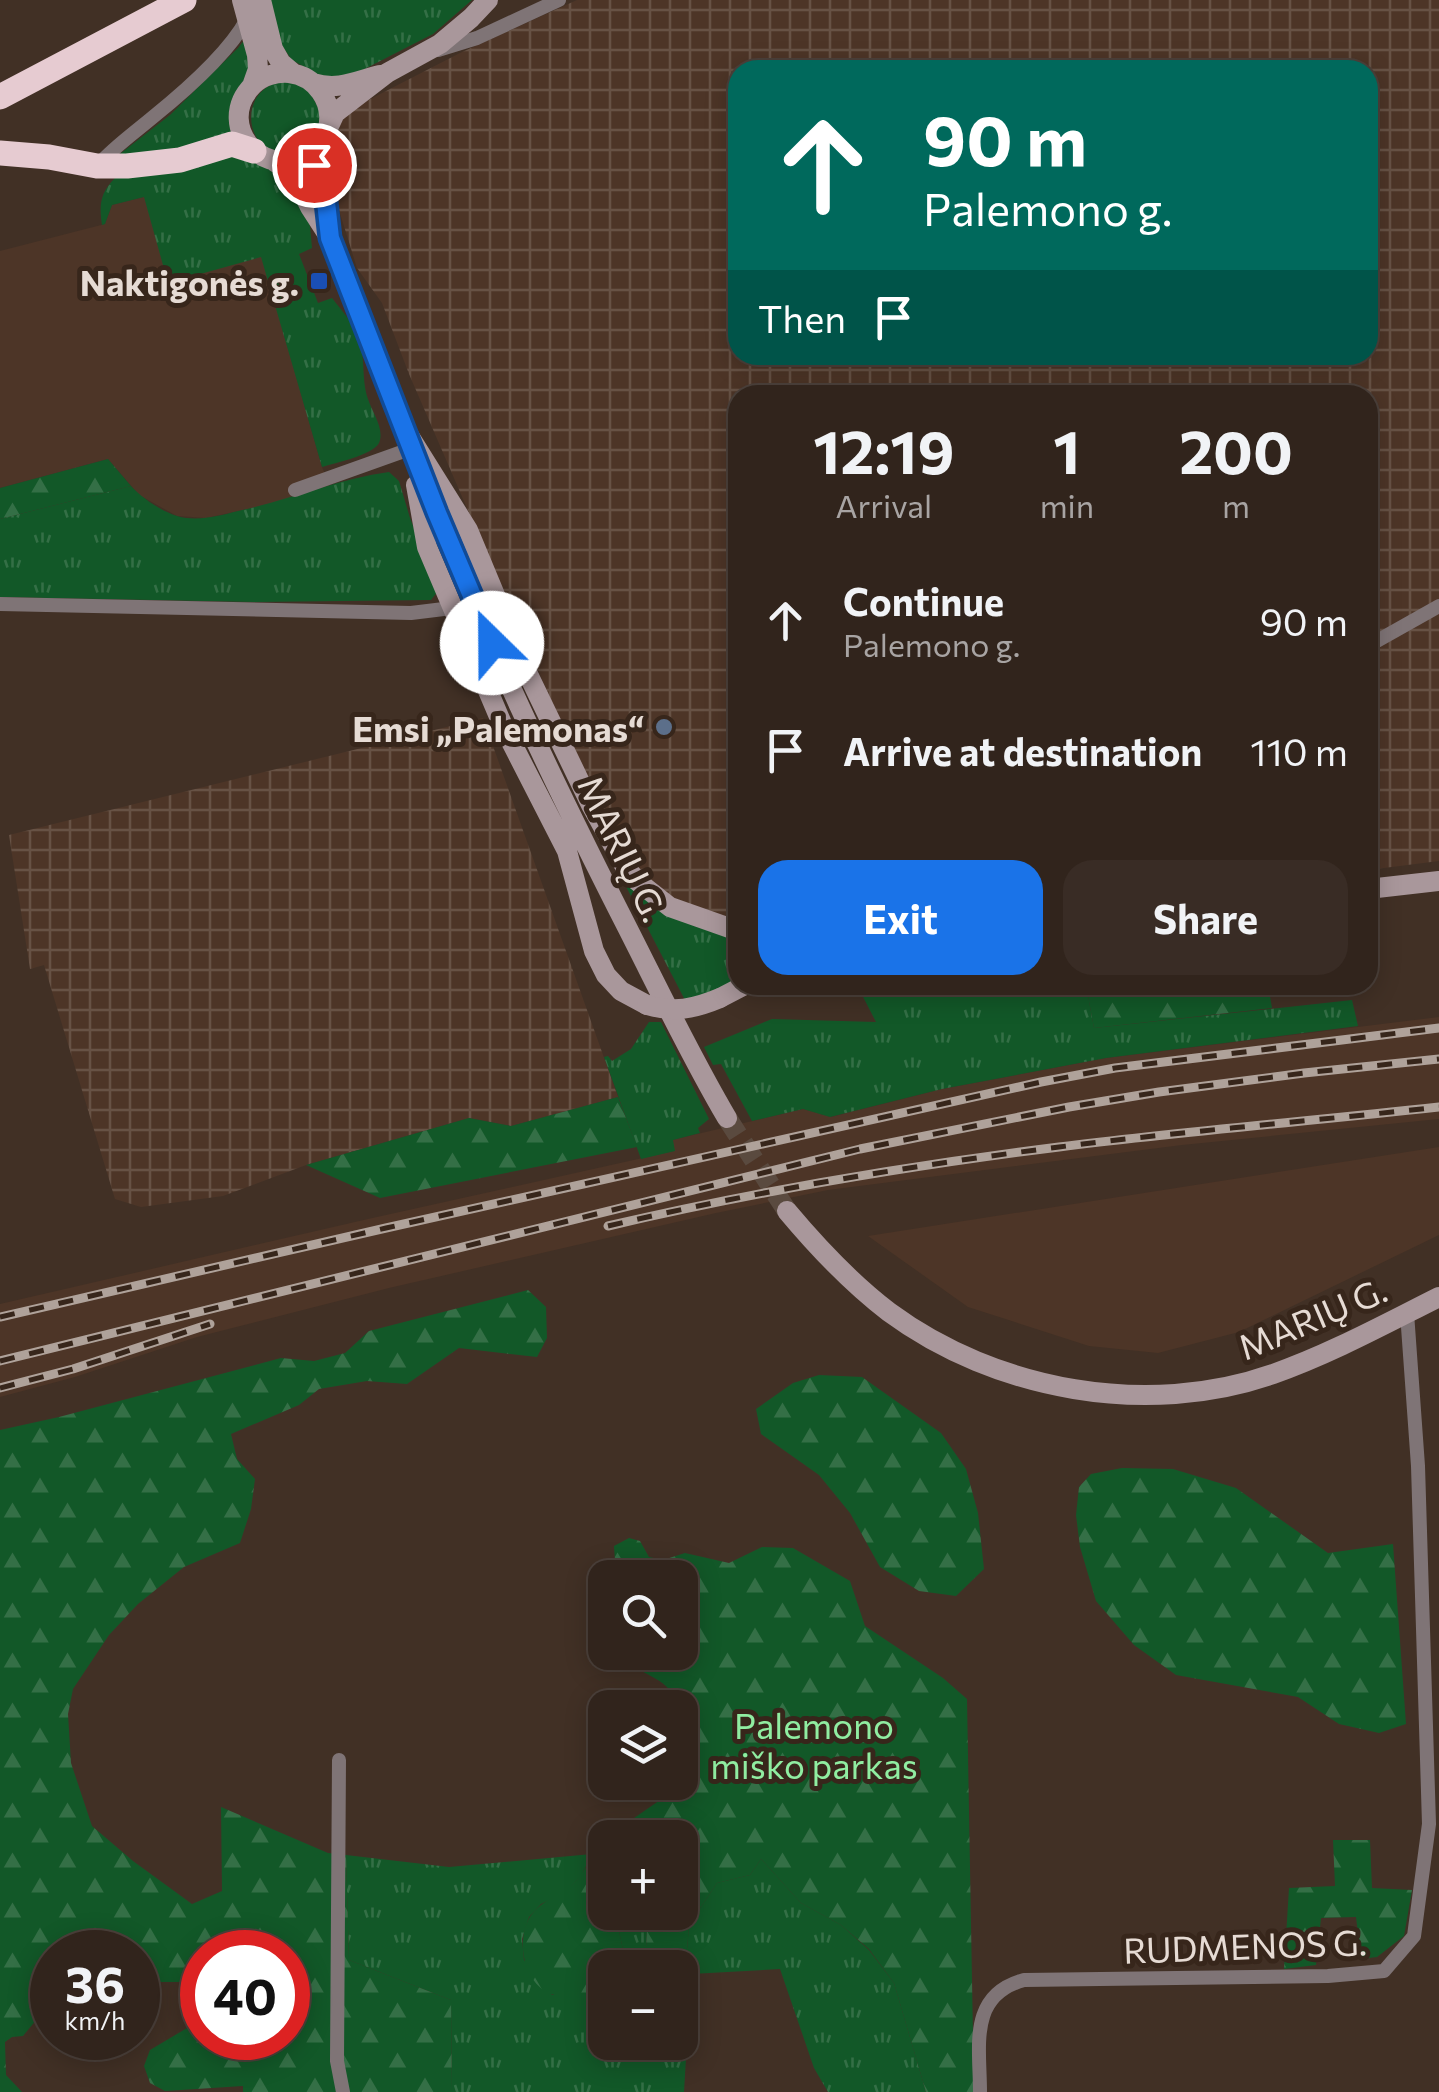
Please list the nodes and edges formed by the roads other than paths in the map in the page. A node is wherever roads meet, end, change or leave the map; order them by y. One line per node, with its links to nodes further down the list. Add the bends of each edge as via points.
1 (261, 0): 8 (street, via 273,49)
2 (488, 0): 6 (street)
3 (559, 0): 6 (street, via 477,38)
4 (179, 2): 10 (highway)
5 (244, 10): 9 (street, via 258,69); 15 (street, via 231,44)
6 (423, 54): 7 (street)
7 (387, 73): 8 (street, via 328,88); 11 (street)
8 (304, 78): 9 (street, via 272,74); 11 (street, via 326,102)
9 (252, 86): 14 (street, via 239,119 243,137)
10 (0, 97)
11 (328, 126): 12 (street)
12 (318, 147): 14 (street, via 299,160); 16 (street, via 314,165)
13 (0, 153): 15 (highway)
14 (265, 156): 15 (highway, via 232,144 154,164); 16 (street, via 293,173)
15 (97, 166)
16 (330, 238): 17 (street)
17 (409, 441): 18 (street); 21 (street, via 427,547); 25 (street, via 468,530 527,672 624,865 670,907); 27 (street, MARIŲ G., via 546,764)
18 (294, 490)
19 (0, 604): 21 (street, via 411,613)
20 (1439, 606): 22 (street)
21 (452, 608): 26 (street, bridge, via 568,851 606,975 621,991 664,1010 698,1007)
22 (1378, 640)
23 (1439, 881): 24 (street)
24 (1378, 888)
25 (728, 927)
26 (728, 994)
27 (727, 1118)
28 (787, 1211): 30 (street, MARIŲ G., via 891,1313 995,1369 1058,1386 1114,1394 1227,1386 1272,1374)
29 (1439, 1297): 30 (street, MARIŲ G.)
30 (1407, 1313): 33 (street, RUDMENOS G., via 1430,1824 1414,1936 1384,1971 1008,1984 980,2019)
31 (340, 1760): 32 (street)
32 (343, 2092)
33 (980, 2092)

